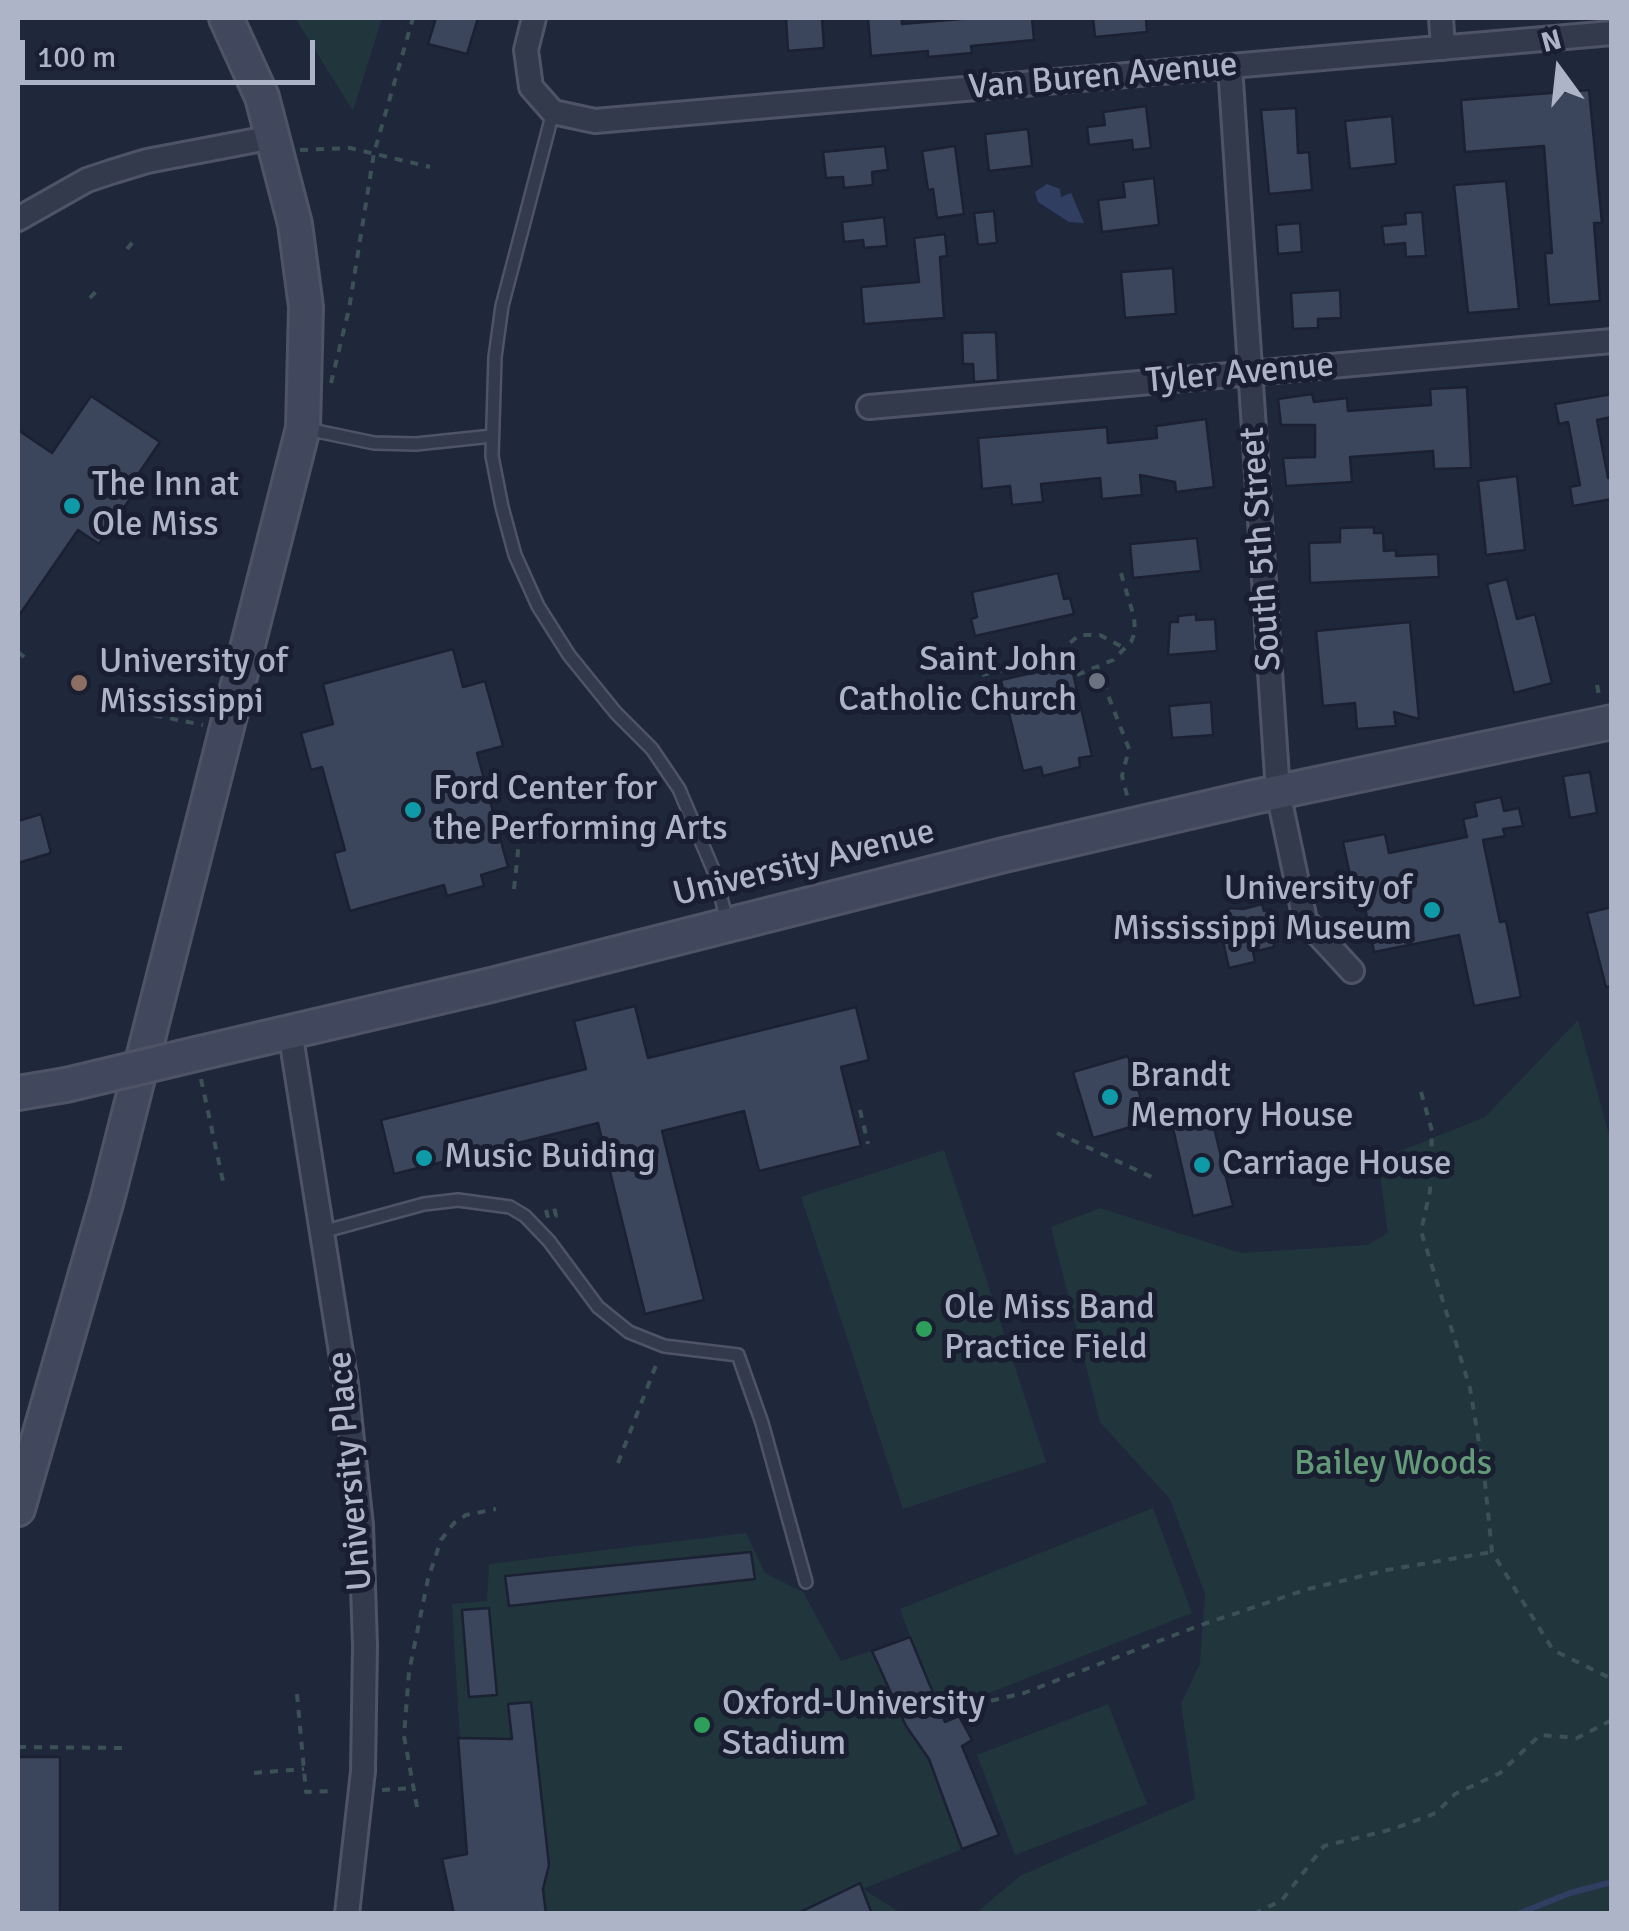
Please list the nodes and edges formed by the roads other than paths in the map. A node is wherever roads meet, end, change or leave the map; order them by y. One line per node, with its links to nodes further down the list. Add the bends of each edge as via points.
1 (226, 18): 8 (street)
2 (534, 18): 7 (street, via 526,50 531,87)
3 (1441, 18): 5 (street)
4 (1612, 33): 5 (street, Van Buren Avenue)
5 (1444, 48): 6 (street, Van Buren Avenue)
6 (1230, 66): 7 (street, Van Buren Avenue, via 595,122); 11 (street, South 5th Street)
7 (553, 112): 14 (lane, via 502,306)
8 (282, 144): 9 (street, via 147,161 87,180); 12 (street)
9 (18, 219)
10 (1612, 341): 11 (street, Tyler Avenue)
11 (1250, 373): 13 (street, Tyler Avenue); 16 (street, South 5th Street)
12 (313, 403): 14 (lane, via 374,443); 22 (street, via 107,1200)
13 (869, 407)
14 (492, 436): 17 (lane, via 510,539 538,606 569,655 679,789)
15 (1607, 714): 16 (street, University Avenue)
16 (1278, 792): 17 (street, University Avenue); 18 (street, South 5th Street, via 1305,920)
17 (728, 923): 19 (street, University Avenue)
18 (1352, 972)
19 (290, 1031): 20 (street, University Avenue, bridge, via 200,1066); 21 (street, University Place)
20 (18, 1092)
21 (322, 1232): 23 (lane, via 424,1204 510,1206 629,1332 664,1346 738,1355); 24 (street, University Place, via 361,1524 366,1646 363,1771)
22 (18, 1510)
23 (806, 1582)
24 (347, 1914)

